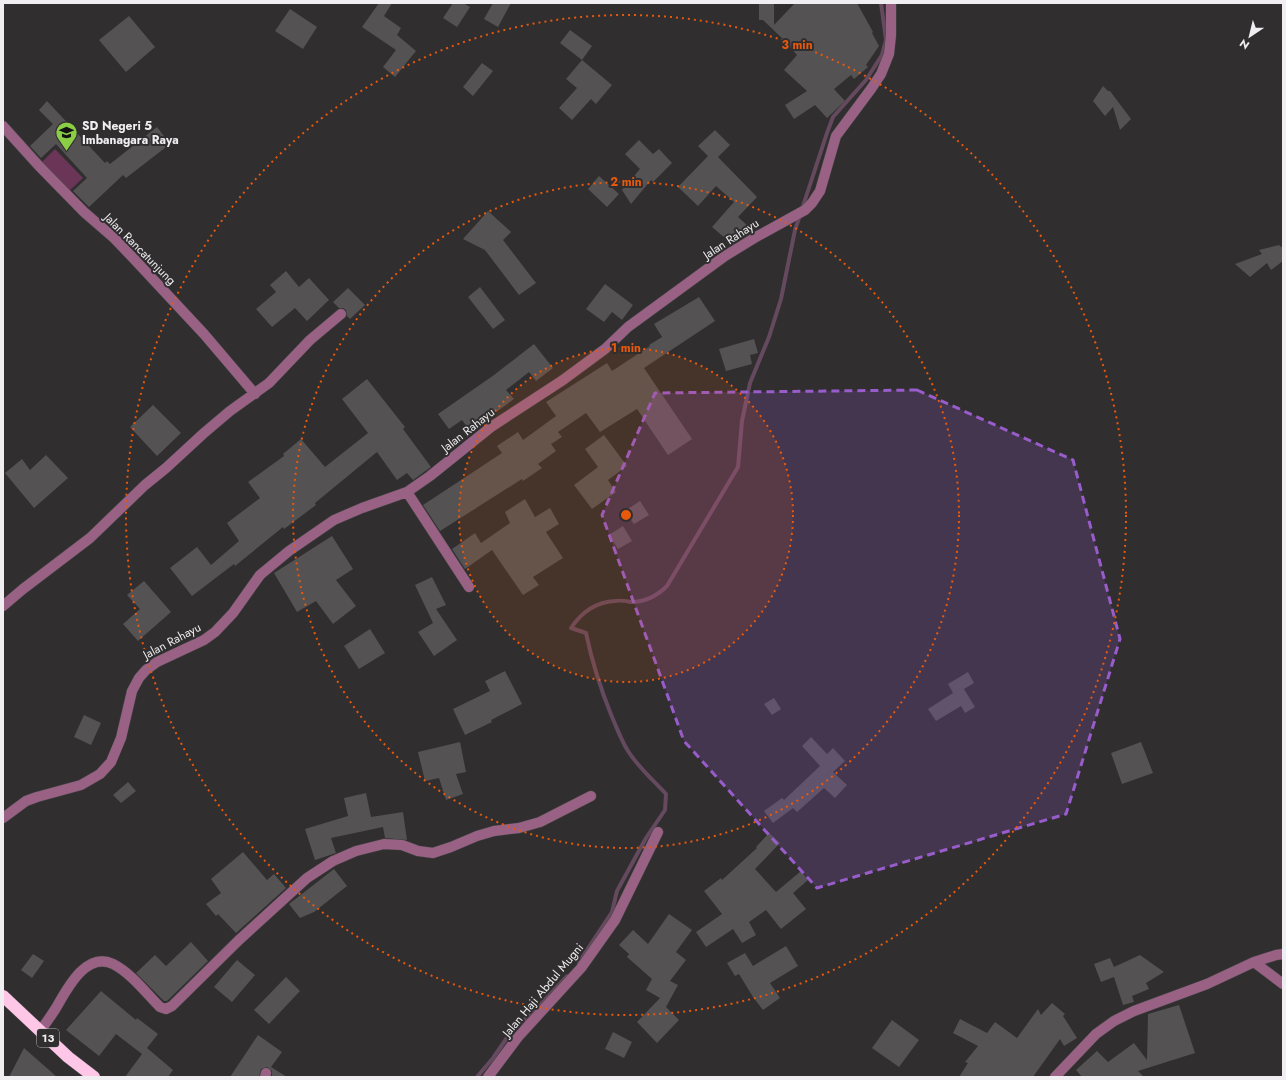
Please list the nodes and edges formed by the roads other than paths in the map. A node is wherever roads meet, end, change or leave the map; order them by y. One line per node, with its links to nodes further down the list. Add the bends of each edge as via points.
1 (890, 3): 5 (street, Jalan Rahayu, via 890,54 881,74 836,136 820,191 812,203 800,213 725,256 628,327 605,349 491,427)
2 (3, 126): 4 (street, Jalan Rancatunjung, via 84,212 135,260)
3 (341, 314): 4 (street, via 310,340)
4 (256, 394): 7 (street, via 204,433 90,538)
5 (407, 492): 6 (street); 9 (street, Jalan Rahayu, via 334,520 274,563 256,580 215,632 157,662 139,678 132,691 121,738 111,762 100,774 81,784 26,801)
6 (469, 587)
7 (3, 606)
8 (591, 796): 15 (street, via 540,822 494,831 433,853 384,844 356,851 333,861 308,878 166,1009 160,1007 125,972 113,964 96,961 82,970 68,987)
9 (3, 818)
10 (658, 832): 17 (street, Jalan Haji Abdul Mugni, via 615,920 582,968 518,1037)
11 (1283, 954): 12 (street)
12 (1254, 962): 13 (street); 18 (street, via 1207,984 1114,1021 1096,1034)
13 (1283, 984)
14 (3, 996): 15 (highway, 13)
15 (40, 1031): 16 (highway, 13)
16 (94, 1077)
17 (488, 1077)
18 (1055, 1077)

